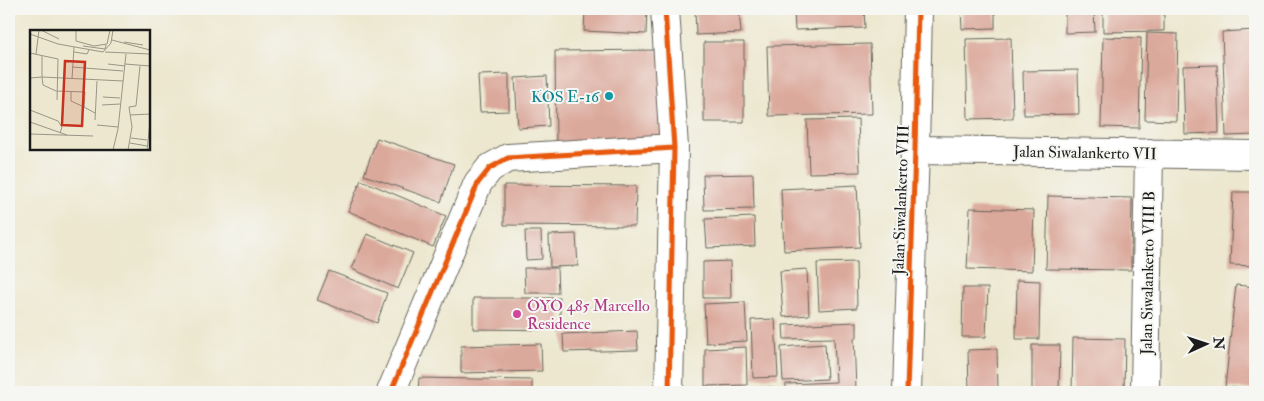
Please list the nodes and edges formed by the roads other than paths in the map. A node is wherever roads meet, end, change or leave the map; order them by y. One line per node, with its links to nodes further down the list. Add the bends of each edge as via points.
1 (665, 9): 3 (street)
2 (918, 9): 4 (street, Jalan Siwalankerto VIII)
3 (674, 148): 7 (street, via 508,158 490,168 478,183); 8 (street)
4 (915, 150): 5 (street, Jalan Siwalankerto VII); 9 (street, Jalan Siwalankerto VIII)
5 (1149, 153): 6 (street, Jalan Siwalankerto VII); 10 (street, Jalan Siwalankerto VIII B)
6 (1255, 154)
7 (391, 392)
8 (669, 392)
9 (907, 392)
10 (1145, 392)

